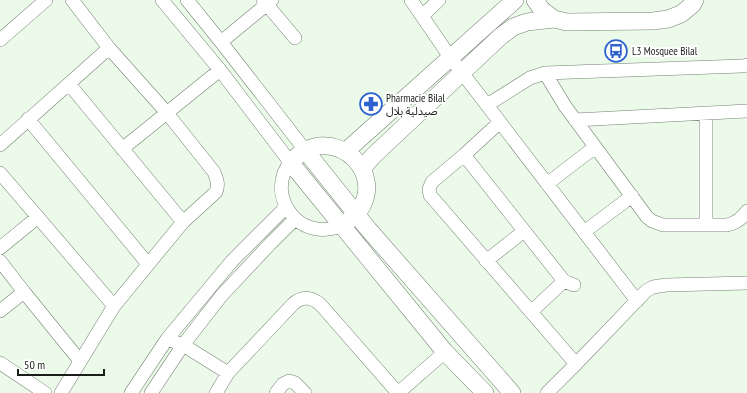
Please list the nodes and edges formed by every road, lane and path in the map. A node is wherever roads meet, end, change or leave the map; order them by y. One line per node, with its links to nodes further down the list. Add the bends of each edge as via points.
1 (46, 0): 13 (street)
2 (72, 0): 16 (street)
3 (162, 0): 19 (street)
4 (187, 0): 15 (street)
5 (411, 0): 11 (street)
6 (439, 0): 11 (street)
7 (515, 0): 17 (main road)
8 (535, 0): 12 (main road, via 542,10)
9 (695, 0): 12 (main road, via 681,14 668,19 567,22)
10 (267, 2): 14 (street); 15 (street)
11 (422, 16): 17 (street)
12 (554, 19): 20 (main road, via 527,22 513,27)
13 (1, 37)
14 (295, 38)
15 (221, 42): 33 (street)
16 (109, 48): 22 (street); 25 (street)
17 (450, 57): 20 (street); 34 (main road)
18 (747, 65): 21 (street)
19 (220, 70): 25 (street); 36 (street)
20 (462, 72): 23 (street); 37 (main road)
21 (544, 74): 23 (street, via 530,78); 28 (street)
22 (69, 84): 27 (street); 32 (street)
23 (487, 105): 29 (street)
24 (747, 111): 26 (street)
25 (167, 113): 32 (street); 46 (street, via 214,172 218,182 216,192)
26 (706, 113): 28 (street); 47 (street)
27 (28, 119): 30 (street); 54 (street)
28 (575, 120): 31 (street)
29 (500, 122): 35 (street); 39 (street)
30 (0, 145)
31 (595, 147): 39 (street); 40 (street)
32 (122, 149): 46 (street)
33 (305, 150): 34 (main road, via 324,145); 36 (main road); 43 (main road)
34 (346, 151): 37 (main road)
35 (464, 155): 49 (street); 53 (street, via 432,182 429,192 431,198)
36 (290, 162): 41 (street, via 284,172 282,184); 48 (main road)
37 (362, 169): 43 (main road, via 366,193)
38 (0, 173): 44 (street)
39 (547, 184): 50 (street)
40 (632, 196): 47 (street, via 647,217 658,224); 50 (street)
41 (286, 206): 45 (street); 61 (street, via 232,262)
42 (747, 211): 47 (street, via 734,223)
43 (356, 215): 48 (main road); 76 (main road)
44 (38, 217): 51 (street); 58 (street)
45 (296, 219): 48 (street, via 318,230); 62 (street, via 222,295)
46 (183, 222): 54 (street)
47 (706, 225)
48 (342, 226): 63 (main road)
49 (524, 231): 53 (street); 60 (street, via 569,283)
50 (584, 232): 57 (street)
51 (0, 248)
52 (0, 261): 56 (street)
53 (486, 261): 60 (street)
54 (148, 264): 58 (street)
55 (747, 283): 57 (street, via 666,285 650,289)
56 (24, 292): 59 (street); 64 (street)
57 (637, 301): 66 (street)
58 (114, 306): 64 (street)
59 (0, 311)
60 (531, 312): 66 (street)
61 (168, 338): 62 (street); 70 (street)
62 (183, 345): 67 (street); 71 (street)
63 (445, 352): 67 (street, via 398,393 320,304 314,299 302,298); 75 (main road)
64 (80, 360): 69 (street)
65 (0, 363): 68 (street)
66 (576, 364): 77 (street)
67 (228, 373): 72 (street)
68 (45, 393)
69 (61, 393)
70 (131, 393)
71 (151, 393)
72 (216, 393)
73 (276, 393): 74 (street, via 283,384 290,381)
74 (305, 393)
75 (486, 393)
76 (512, 393)
77 (547, 393)

